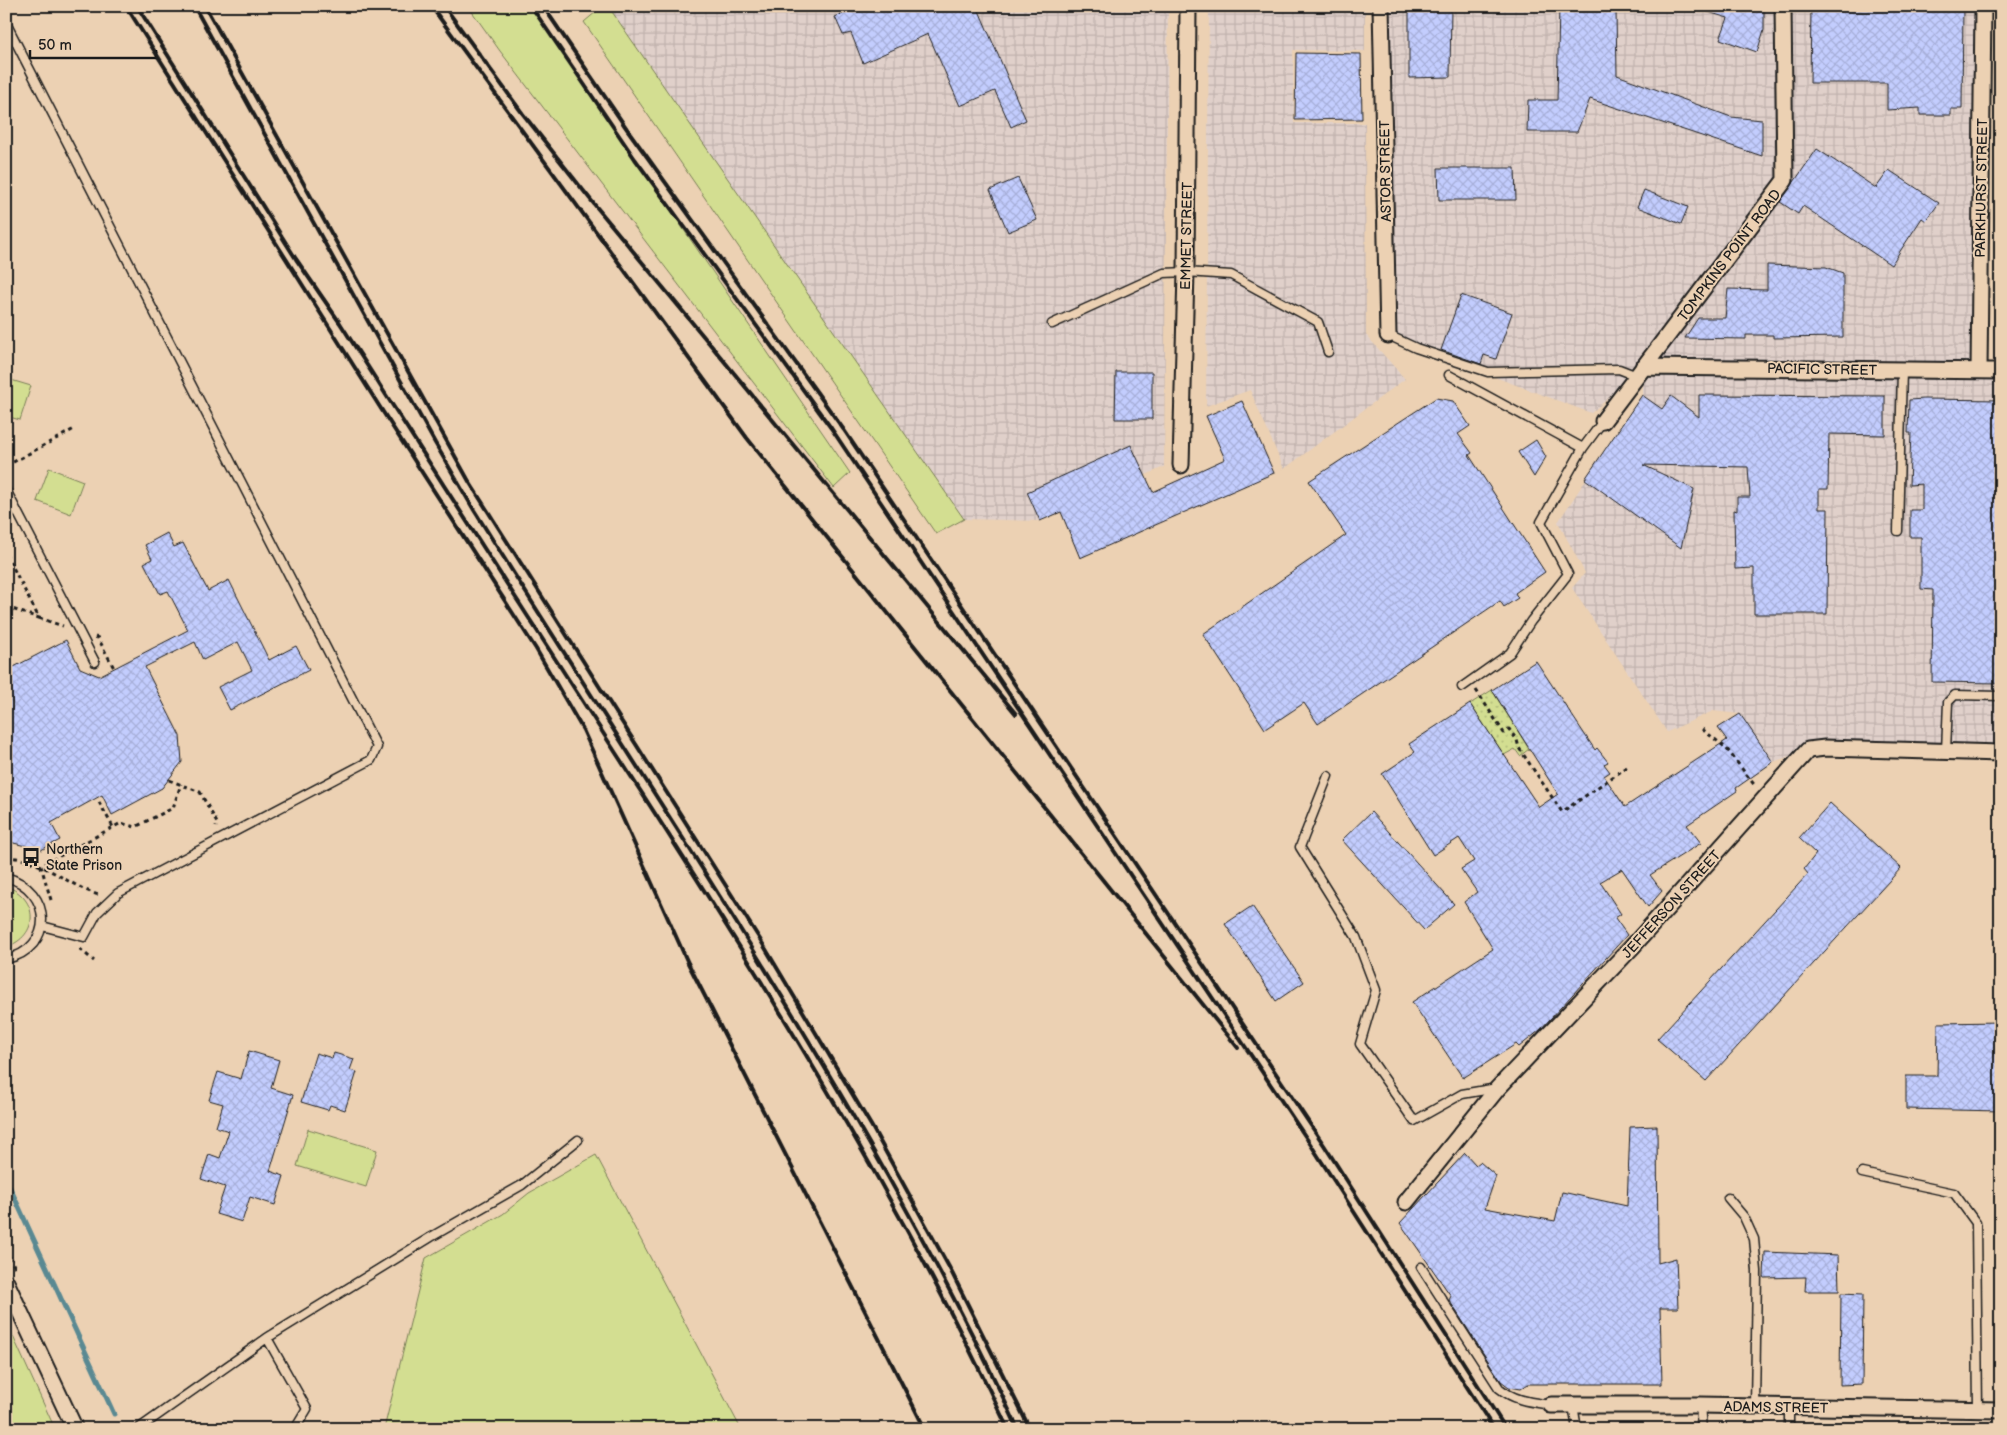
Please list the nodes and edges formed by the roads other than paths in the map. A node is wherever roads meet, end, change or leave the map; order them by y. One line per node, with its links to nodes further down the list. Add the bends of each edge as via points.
1 (1188, 6): 6 (street, EMMET STREET)
2 (1381, 6): 8 (street, ASTOR STREET)
3 (1783, 6): 13 (street, TOMPKINS POINT ROAD, via 1785,180)
4 (1983, 6): 11 (street, PARKHURST STREET)
5 (6, 23): 27 (lane, via 377,748 371,760 118,893 97,913 84,937)
6 (1186, 272): 7 (lane, via 1164,273); 9 (lane, via 1231,275 1274,297 1318,322); 17 (street, EMMET STREET)
7 (1052, 324)
8 (1388, 335): 13 (lane, via 1488,372 1619,369)
9 (1328, 352)
10 (1902, 370): 11 (street, PACIFIC STREET); 13 (street, PACIFIC STREET); 19 (lane)
11 (1979, 370): 12 (street, PACIFIC STREET)
12 (2001, 371)
13 (1640, 372): 15 (street, TOMPKINS POINT ROAD)
14 (1448, 375): 16 (lane)
15 (1603, 421): 16 (lane)
16 (1582, 448): 21 (lane, via 1541,522 1568,574 1510,654)
17 (1181, 465)
18 (6, 490): 20 (lane)
19 (1898, 531)
20 (95, 662)
21 (1462, 686)
22 (2001, 696): 23 (lane, via 1955,695 1948,702)
23 (1946, 751): 24 (street, JEFFERSON STREET); 29 (street, JEFFERSON STREET, via 1808,750 1633,946)
24 (2001, 753)
25 (1328, 776): 29 (lane, via 1300,847 1356,937 1376,990 1360,1044 1414,1122 1462,1094)
26 (6, 877): 27 (lane, via 30,889 38,900)
27 (42, 926): 28 (lane, via 28,950)
28 (6, 959)
29 (1498, 1088): 33 (street, JEFFERSON STREET)
30 (578, 1140): 36 (lane, via 522,1185)
31 (1862, 1173): 42 (lane, via 1954,1194 1976,1223)
32 (1728, 1198): 40 (lane, via 1744,1217 1754,1239 1757,1271)
33 (1406, 1202)
34 (1421, 1267): 37 (lane, via 1499,1388 1519,1400)
35 (6, 1282): 44 (street)
36 (267, 1338): 45 (lane); 46 (lane, via 307,1409)
37 (1551, 1405): 38 (street, ADAMS STREET)
38 (1573, 1405): 39 (street, ADAMS STREET); 47 (lane)
39 (1700, 1405): 40 (street, ADAMS STREET); 48 (lane)
40 (1755, 1407): 41 (street, ADAMS STREET)
41 (1790, 1408): 42 (street, ADAMS STREET); 49 (lane)
42 (1978, 1410): 43 (street, ADAMS STREET)
43 (2001, 1410)
44 (75, 1429)
45 (138, 1429)
46 (295, 1429)
47 (1577, 1429)
48 (1702, 1429)
49 (1789, 1429)

